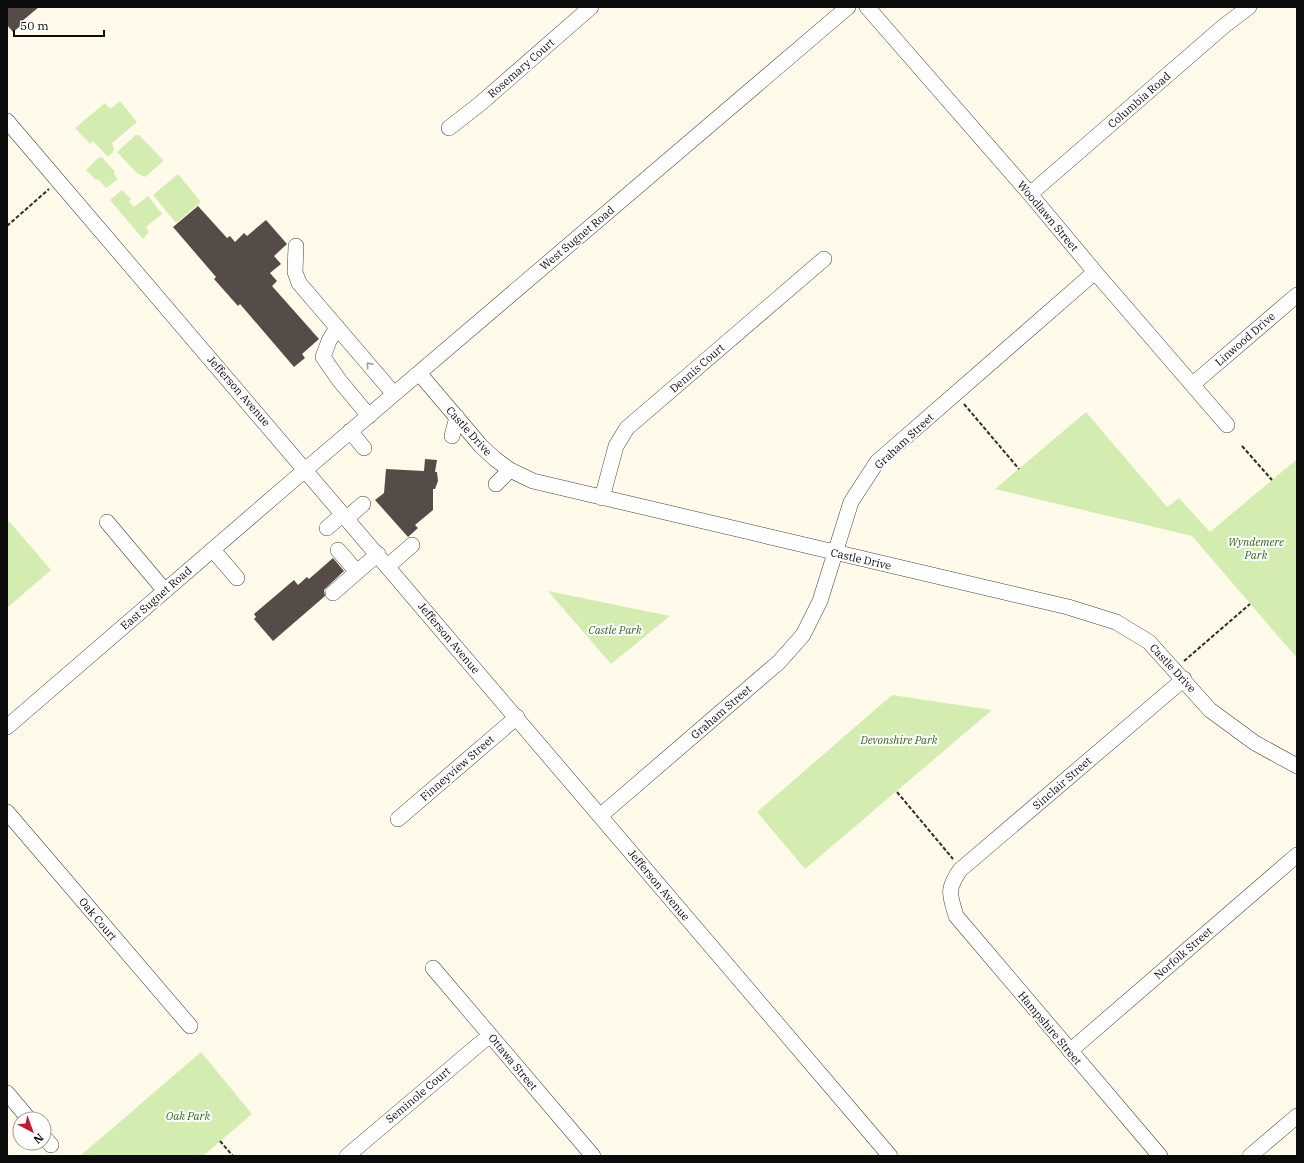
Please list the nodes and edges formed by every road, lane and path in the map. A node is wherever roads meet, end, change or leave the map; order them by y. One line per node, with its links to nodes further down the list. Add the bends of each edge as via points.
1 (591, 7): 6 (street, Rosemary Court)
2 (848, 7): 15 (street, West Sugnet Road)
3 (867, 7): 8 (street, Woodlawn Street)
4 (1249, 7): 8 (street, Columbia Road)
5 (7, 121): 7 (street, Jefferson Avenue)
6 (449, 128)
7 (58, 181): 9 (path); 27 (street, Jefferson Avenue)
8 (1030, 194): 12 (street, Woodlawn Street)
9 (7, 226)
10 (296, 246): 14 (street, via 295,272 299,283)
11 (824, 258): 31 (street, Dennis Court, via 627,428 616,446)
12 (1095, 272): 16 (street, Woodlawn Street); 39 (street, Graham Street, via 877,462 851,502)
13 (1297, 295): 16 (street, Linwood Drive)
14 (337, 327): 17 (street, one-way to 14); 19 (street, via 323,357)
15 (419, 373): 17 (street, West Sugnet Road); 20 (street, Castle Drive)
16 (1193, 384): 21 (street, Woodlawn Street)
17 (394, 394): 19 (street, West Sugnet Road)
18 (964, 404): 26 (path)
19 (369, 416): 22 (street, West Sugnet Road)
20 (457, 417): 23 (street); 28 (street, Castle Drive, via 481,446)
21 (1227, 425)
22 (350, 431): 25 (street); 27 (street, West Sugnet Road)
23 (452, 436)
24 (1242, 446): 29 (path)
25 (364, 448)
26 (1019, 469)
27 (306, 470): 33 (street, Jefferson Avenue); 37 (street, East Sugnet Road)
28 (510, 470): 30 (street); 31 (street, Castle Drive, via 533,481)
29 (1272, 480)
30 (496, 484)
31 (602, 498): 39 (street, Castle Drive)
32 (363, 504): 33 (street)
33 (345, 516): 35 (street); 40 (street, Jefferson Avenue)
34 (107, 522): 44 (street)
35 (327, 528)
36 (412, 545): 41 (street)
37 (213, 550): 43 (street); 44 (street, East Sugnet Road)
38 (338, 550): 42 (street)
39 (835, 553): 48 (street, Castle Drive, via 1068,607 1116,622 1149,642); 54 (street, Graham Street, via 820,601 803,635 779,662)
40 (378, 554): 41 (street, Jefferson Avenue); 42 (street)
41 (388, 566): 49 (street, Jefferson Avenue)
42 (357, 572): 45 (street)
43 (237, 578)
44 (165, 591): 50 (street, East Sugnet Road)
45 (333, 593)
46 (1250, 604): 47 (path)
47 (1184, 661)
48 (1184, 679): 51 (street, Castle Drive, via 1210,710 1255,744); 58 (street, Sinclair Street, via 960,870 953,881)
49 (516, 717): 54 (street, Jefferson Avenue); 55 (street, Finneyview Street)
50 (7, 727)
51 (1297, 766)
52 (897, 792): 57 (path)
53 (7, 812): 60 (street, Oak Court)
54 (600, 816): 70 (street, Jefferson Avenue)
55 (398, 819)
56 (1297, 855): 62 (street, Norfolk Street)
57 (953, 859)
58 (950, 894): 62 (street, Hampshire Street, via 956,916)
59 (433, 968): 61 (street, Ottawa Street)
60 (190, 1026)
61 (490, 1035): 68 (street, Seminole Court); 69 (street, Ottawa Street)
62 (1070, 1051): 71 (street, Hampshire Street)
63 (7, 1093): 64 (street)
64 (22, 1111)
65 (1297, 1116): 72 (street)
66 (220, 1141): 67 (path)
67 (233, 1156)
68 (347, 1156)
69 (593, 1156)
70 (890, 1156)
71 (1160, 1156)
72 (1250, 1156)

